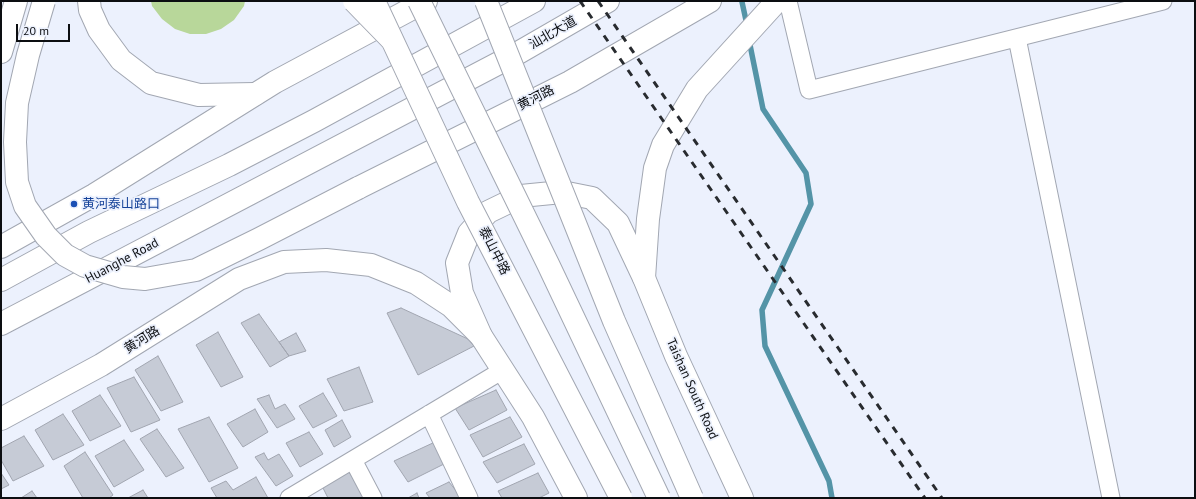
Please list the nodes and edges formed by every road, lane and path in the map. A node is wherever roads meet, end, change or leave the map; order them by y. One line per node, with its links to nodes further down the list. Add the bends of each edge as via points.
1 (16, 1): 17 (main road)
2 (44, 1): 11 (main road, 黄河路, bridge, via 17,103 17,182 25,206 46,236 65,255 85,266 123,277 145,279 196,270 259,240 570,82)
3 (89, 1): 18 (main road, via 99,30 120,60 151,83 199,95)
4 (354, 1): 16 (main road, bridge)
5 (374, 1): 16 (main road, 泰山中路, bridge)
6 (419, 1): 34 (main road, bridge, via 545,257)
7 (426, 1): 18 (main road)
8 (486, 1): 35 (main road, bridge, via 614,321)
9 (534, 1): 22 (main road, via 314,121 89,232)
10 (608, 1): 19 (main road, 汕北大道, via 518,53)
11 (710, 1)
12 (788, 1): 15 (street, via 809,90)
13 (1163, 1): 15 (street)
14 (772, 7): 21 (main road, via 697,89 663,145 655,168)
15 (1017, 38): 37 (street)
16 (394, 42): 33 (main road, 泰山中路, bridge, via 468,202)
17 (1, 52)
18 (255, 94): 20 (main road, via 94,195)
19 (242, 197): 23 (main road, Huanghe Road)
20 (1, 247)
21 (644, 278): 24 (main road, Taishan South Road, via 618,223 592,198 562,192 521,196 488,212 469,233 457,263 462,293); 36 (main road, Taishan South Road, via 676,356)
22 (1, 280)
23 (1, 324)
24 (481, 336): 25 (main road); 27 (main road, 黄河路, via 450,306 416,283 371,265 326,260 284,262 239,279 101,365)
25 (503, 370): 26 (street); 32 (main road, via 533,417)
26 (429, 414): 28 (street); 31 (street)
27 (1, 419)
28 (353, 460): 29 (street); 30 (street)
29 (289, 498)
30 (373, 498)
31 (469, 498)
32 (576, 498)
33 (621, 498)
34 (659, 498)
35 (692, 498)
36 (742, 498)
37 (1111, 498)

